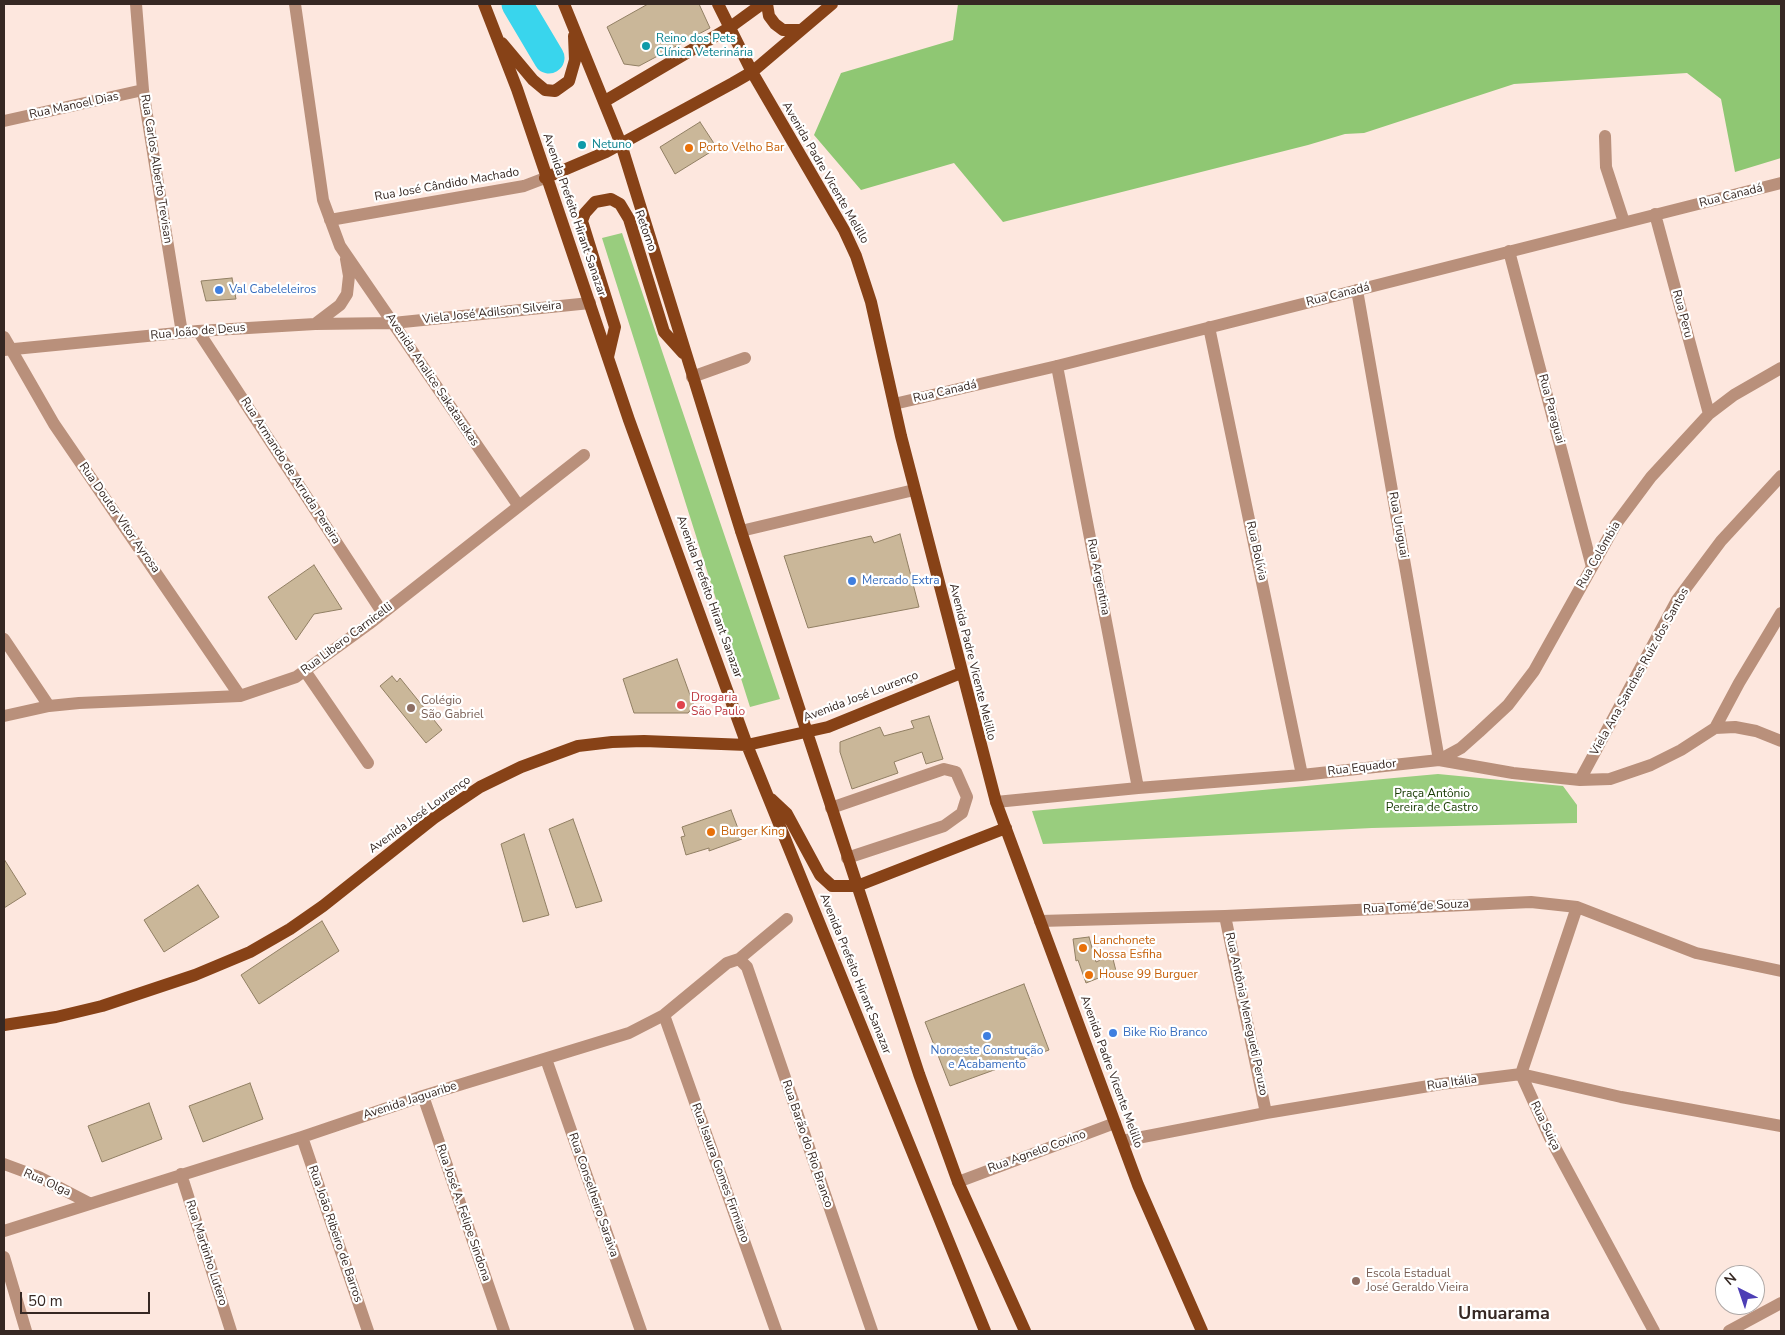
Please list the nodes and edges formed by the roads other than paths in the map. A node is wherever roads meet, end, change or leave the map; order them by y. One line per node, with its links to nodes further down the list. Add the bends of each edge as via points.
1 (136, 4): 13 (street, Rua Carlos Alberto Trevisan)
2 (295, 4): 21 (street, Avenida Analice Sakatauskas, via 317,166)
3 (484, 4): 11 (main road, Avenida Prefeito Hirant Sanazar)
4 (718, 4): 9 (main road, Avenida Padre Vicente Melillo)
5 (762, 4): 9 (main road)
6 (767, 4): 10 (main road, via 769,16 775,24 783,30)
7 (832, 4): 10 (main road, Rua José Cândido Machado)
8 (566, 9): 11 (main road, via 575,37 574,60 569,81 555,91 545,90 533,80); 14 (main road, Avenida Prefeito Hirant Sanazar)
9 (729, 28): 12 (main road, Avenida Padre Vicente Melillo); 14 (main road)
10 (800, 30): 12 (main road, Rua José Cândido Machado)
11 (497, 38): 18 (main road, Avenida Prefeito Hirant Sanazar)
12 (752, 72): 17 (main road, Rua José Cândido Machado); 40 (main road, Avenida Padre Vicente Melillo, via 856,256)
13 (143, 90): 15 (street, Rua Manoel Dias); 31 (street, Rua Carlos Alberto Trevisan)
14 (605, 101): 17 (main road, Avenida Prefeito Hirant Sanazar)
15 (4, 121)
16 (1604, 136): 22 (street, via 1606,167)
17 (621, 144): 18 (main road, Rua José Cândido Machado); 35 (main road, Avenida Prefeito Hirant Sanazar)
18 (545, 178): 21 (street, Rua José Cândido Machado, via 524,186); 26 (main road, Avenida Prefeito Hirant Sanazar)
19 (1781, 184): 20 (street, Rua Canadá)
20 (1656, 214): 22 (street, Rua Canadá); 41 (street, Rua Peru)
21 (330, 220): 24 (street, Avenida Analice Sakatauskas)
22 (1624, 222): 23 (street, Rua Canadá)
23 (1509, 251): 25 (street, Rua Canadá); 47 (street, Rua Paraguai)
24 (345, 256): 27 (street, Avenida Analice Sakatauskas); 28 (street, Avenida Analice Sakatauskas, via 349,276 347,294 340,304)
25 (1357, 290): 29 (street, Rua Canadá); 60 (street, Rua Uruguai)
26 (590, 303): 27 (street, Viela José Adilson Silveira); 34 (main road, Avenida Prefeito Hirant Sanazar)
27 (393, 322): 28 (street, Rua João de Deus); 45 (street, Avenida Analice Sakatauskas)
28 (315, 324): 30 (street, Rua João de Deus)
29 (1209, 327): 37 (street, Rua Canadá); 62 (street, Rua Bolívia)
30 (198, 331): 31 (street, Rua João de Deus); 48 (street, Rua Armando de Arruda Pereira)
31 (182, 333): 33 (street, Rua João de Deus)
32 (4, 337): 33 (street, Rua Doutor Vitor Ayrosa)
33 (7, 349): 53 (street, Rua Doutor Vitor Ayrosa, via 54,424)
34 (608, 356): 35 (main road, Retorno, via 615,327 582,221 594,202 611,199 620,204 629,219 664,332); 59 (main road, Avenida Prefeito Hirant Sanazar)
35 (686, 357): 39 (main road, Avenida Prefeito Hirant Sanazar)
36 (745, 358): 39 (street)
37 (1057, 366): 40 (street, Rua Canadá); 64 (street, Rua Argentina)
38 (1781, 368): 41 (street, Rua Colômbia, via 1734,395)
39 (692, 378): 46 (main road, Avenida Prefeito Hirant Sanazar)
40 (894, 404): 44 (main road, Avenida Padre Vicente Melillo)
41 (1709, 414): 47 (street, Rua Colômbia, via 1639,493 1616,524)
42 (584, 455): 45 (street, Rua Libero Carnicelli)
43 (1781, 476): 63 (street, Viela Ana Sanches Ruiz dos Santos, via 1721,541 1677,600)
44 (914, 490): 46 (street); 52 (main road, Avenida Padre Vicente Melillo)
45 (518, 505): 48 (street, Rua Libero Carnicelli)
46 (741, 531): 57 (main road, Avenida Prefeito Hirant Sanazar)
47 (1592, 567): 60 (street, Rua Colômbia, via 1534,672 1508,705 1461,748)
48 (382, 612): 51 (street, Rua Libero Carnicelli)
49 (1781, 613): 56 (street)
50 (4, 639): 54 (street)
51 (305, 671): 53 (street, Rua Libero Carnicelli); 61 (street)
52 (961, 673): 57 (main road, Avenida José Lourenço); 66 (main road, Avenida Padre Vicente Melillo)
53 (240, 696): 54 (street, Rua Libero Carnicelli)
54 (49, 706): 55 (street, Rua Libero Carnicelli)
55 (4, 716)
56 (1715, 728): 58 (street, via 1756,731); 63 (street, Rua Equador, via 1681,750 1651,764 1610,779)
57 (808, 733): 59 (main road, Avenida José Lourenço); 67 (main road, Avenida Prefeito Hirant Sanazar)
58 (1781, 741)
59 (747, 745): 65 (main road, Avenida Prefeito Hirant Sanazar); 78 (main road, Avenida José Lourenço, via 612,742 578,746 521,767 480,787 434,818 323,906 250,952 195,975 102,1006)
60 (1439, 760): 62 (street, Rua Equador); 63 (street, Rua Equador)
61 (368, 763)
62 (1302, 775): 64 (street, Rua Equador)
63 (1580, 780)
64 (1138, 788): 66 (street, Rua Equador)
65 (769, 798): 70 (main road, via 787,814 826,882 832,886); 101 (main road, Avenida Prefeito Hirant Sanazar)
66 (996, 802): 68 (main road, Avenida Padre Vicente Melillo)
67 (831, 808): 69 (main road, Avenida Prefeito Hirant Sanazar); 69 (street, via 944,769 956,772 967,797 962,813 944,826)
68 (1006, 828): 70 (main road); 74 (main road, Avenida Padre Vicente Melillo)
69 (847, 858): 70 (main road, Avenida Prefeito Hirant Sanazar)
70 (857, 886): 89 (main road, Avenida Prefeito Hirant Sanazar)
71 (1577, 907): 72 (street, Rua Tomé de Souza, via 1531,902); 76 (street, Rua Tomé de Souza, via 1696,953); 80 (street)
72 (1225, 916): 74 (street, Rua Tomé de Souza); 82 (street, Rua Antônia Menegueti Peruzo)
73 (786, 919): 75 (street, Avenida Jaguaribe)
74 (1040, 921): 83 (main road, Avenida Padre Vicente Melillo)
75 (739, 959): 77 (street, Avenida Jaguaribe, via 727,963); 100 (street, Rua Barão do Rio Branco, via 747,967)
76 (1781, 971)
77 (664, 1015): 79 (street, Avenida Jaguaribe, via 629,1033); 99 (street, Rua Isaura Gomes Firmiano)
78 (4, 1025)
79 (546, 1059): 81 (street, Avenida Jaguaribe); 98 (street, Rua Conselheiro Saraiva)
80 (1521, 1074): 82 (street, Rua Itália); 84 (street, Rua Itália, via 1622,1097); 104 (street, Rua Suiça, via 1550,1138)
81 (422, 1096): 85 (street, Avenida Jaguaribe); 97 (street, Rua José A. Felipe Sindona)
82 (1266, 1113): 86 (street, Rua Itália)
83 (1115, 1123): 86 (main road, Avenida Padre Vicente Melillo); 89 (street, Rua Agnelo Covino)
84 (1781, 1126)
85 (302, 1137): 88 (street, Avenida Jaguaribe); 96 (street, Rua João Ribeiro de Barros)
86 (1122, 1141): 103 (main road, Avenida Padre Vicente Melillo)
87 (4, 1164): 90 (street, Rua Olga)
88 (181, 1174): 90 (street, Avenida Jaguaribe); 95 (street, Rua Martinho Lutero)
89 (958, 1182): 102 (main road, Avenida Prefeito Hirant Sanazar)
90 (89, 1202): 91 (street, Avenida Jaguaribe)
91 (4, 1230)
92 (4, 1257): 94 (street)
93 (1781, 1303): 105 (street)
94 (26, 1331)
95 (231, 1331)
96 (368, 1331)
97 (504, 1331)
98 (641, 1331)
99 (776, 1331)
100 (872, 1331)
101 (985, 1331)
102 (1025, 1331)
103 (1202, 1331)
104 (1654, 1331)
105 (1729, 1331)

